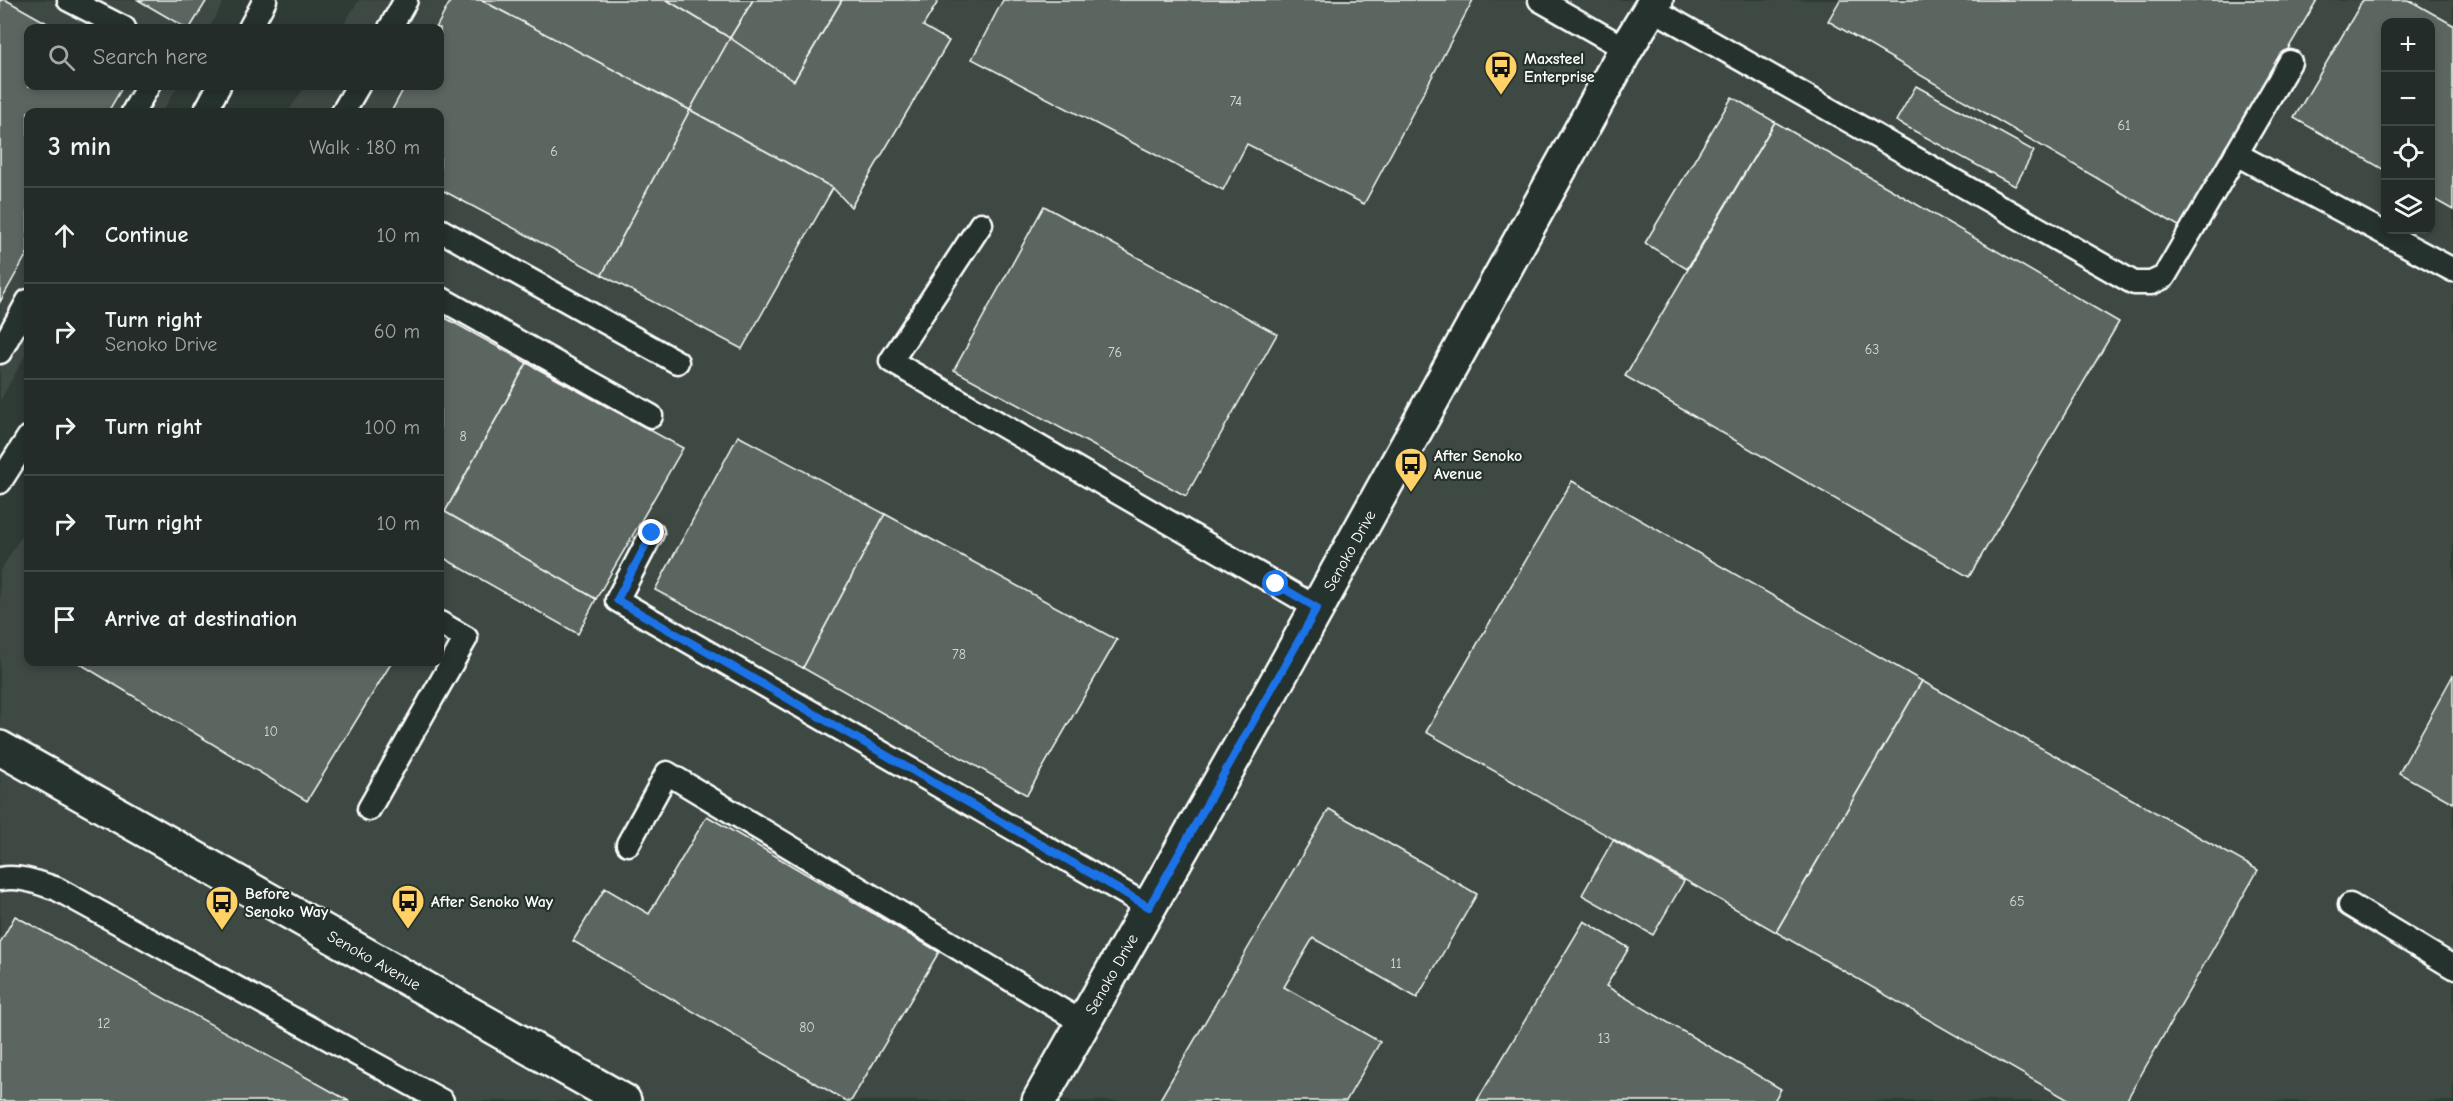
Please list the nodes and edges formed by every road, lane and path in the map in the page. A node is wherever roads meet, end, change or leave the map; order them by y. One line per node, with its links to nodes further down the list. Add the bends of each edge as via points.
1 (69, 0): 6 (lane)
2 (265, 0): 7 (lane)
3 (406, 0): 8 (lane)
4 (1540, 0): 9 (lane)
5 (1653, 4): 9 (street, Senoko Drive); 17 (lane, via 2134,283 2151,283 2164,277)
6 (116, 24)
7 (252, 24)
8 (392, 24)
9 (1626, 49): 29 (street, Senoko Drive)
10 (2290, 62): 17 (lane)
11 (146, 90): 14 (lane)
12 (217, 90): 15 (lane)
13 (356, 90): 16 (lane)
14 (135, 108)
15 (207, 108)
16 (345, 108)
17 (2236, 154): 20 (lane)
18 (981, 224): 29 (lane, via 891,361)
19 (444, 232): 24 (lane)
20 (2453, 270)
21 (444, 300): 25 (lane)
22 (24, 308): 23 (lane)
23 (0, 352)
24 (677, 362)
25 (651, 416)
26 (24, 444): 27 (lane)
27 (0, 482)
28 (652, 533): 36 (lane, via 617,600)
29 (1317, 608): 36 (street, Senoko Drive)
30 (444, 625): 32 (lane, via 466,638)
31 (0, 748): 40 (street, Senoko Avenue)
32 (369, 809)
33 (628, 844): 38 (lane, via 667,774)
34 (0, 879): 39 (lane, via 32,880 57,889)
35 (2350, 905): 37 (lane)
36 (1149, 907): 38 (street, Senoko Drive)
37 (2453, 967)
38 (1083, 1023): 41 (street, Senoko Drive)
39 (442, 1101)
40 (624, 1101)
41 (1039, 1101)

